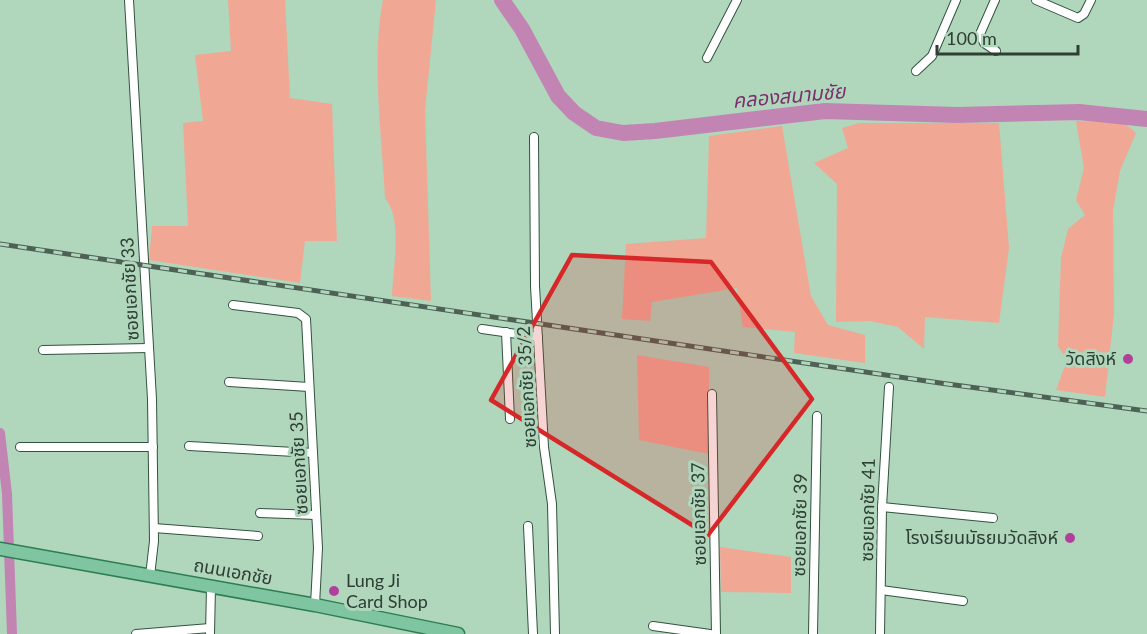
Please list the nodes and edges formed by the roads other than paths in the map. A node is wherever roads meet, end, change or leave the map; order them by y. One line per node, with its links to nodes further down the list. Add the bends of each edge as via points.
1 (129, 0): 15 (street, ซอยเอกชัย 33)
2 (737, 0): 8 (street)
3 (956, 0): 9 (street, via 932,56)
4 (995, 0): 7 (street, via 980,34 984,43)
5 (1036, 0): 6 (street, via 1078,18)
6 (1091, 0)
7 (996, 51)
8 (707, 57)
9 (916, 71)
10 (534, 137): 14 (street, ซอยเอกชัย 35/2)
11 (233, 305): 18 (street, ซอยเอกชัย 35, via 298,313 306,319)
12 (482, 329): 13 (street)
13 (506, 332): 14 (street); 22 (street)
14 (538, 337): 45 (street, ซอยเอกชัย 35/2, via 544,447 552,504)
15 (149, 348): 16 (street); 25 (street, ซอยเอกชัย 33)
16 (44, 350)
17 (229, 382): 18 (street)
18 (309, 387): 26 (street, ซอยเอกชัย 35)
19 (889, 387): 27 (street, ซอยเอกชัย 41)
20 (712, 394): 47 (street, ซอยเอกชัย 37)
21 (817, 416): 48 (street, ซอยเอกชัย 39)
22 (510, 419)
23 (189, 446): 26 (street)
24 (20, 447): 25 (street)
25 (153, 447): 32 (street, ซอยเอกชัย 33)
26 (313, 453): 29 (street, ซอยเอกชัย 35)
27 (882, 507): 30 (street); 37 (street, ซอยเอกชัย 41)
28 (260, 513): 29 (street)
29 (316, 515): 39 (street, ซอยเอกชัย 35)
30 (993, 518)
31 (528, 526): 44 (street)
32 (154, 528): 33 (street); 35 (street, ซอยเอกชัย 33)
33 (258, 536)
34 (0, 549): 35 (main road, ถนนเอกชัย)
35 (150, 576): 36 (main road, ถนนเอกชัย)
36 (211, 586): 39 (main road, ถนนเอกชัย); 41 (street)
37 (881, 590): 38 (street); 49 (street, ซอยเอกชัย 41)
38 (963, 601)
39 (315, 605): 43 (main road, ถนนเอกชัย)
40 (653, 626): 46 (street)
41 (210, 631): 42 (street)
42 (136, 634)
43 (458, 634)
44 (533, 634)
45 (555, 634)
46 (710, 634)
47 (716, 634)
48 (813, 634)
49 (880, 634)

